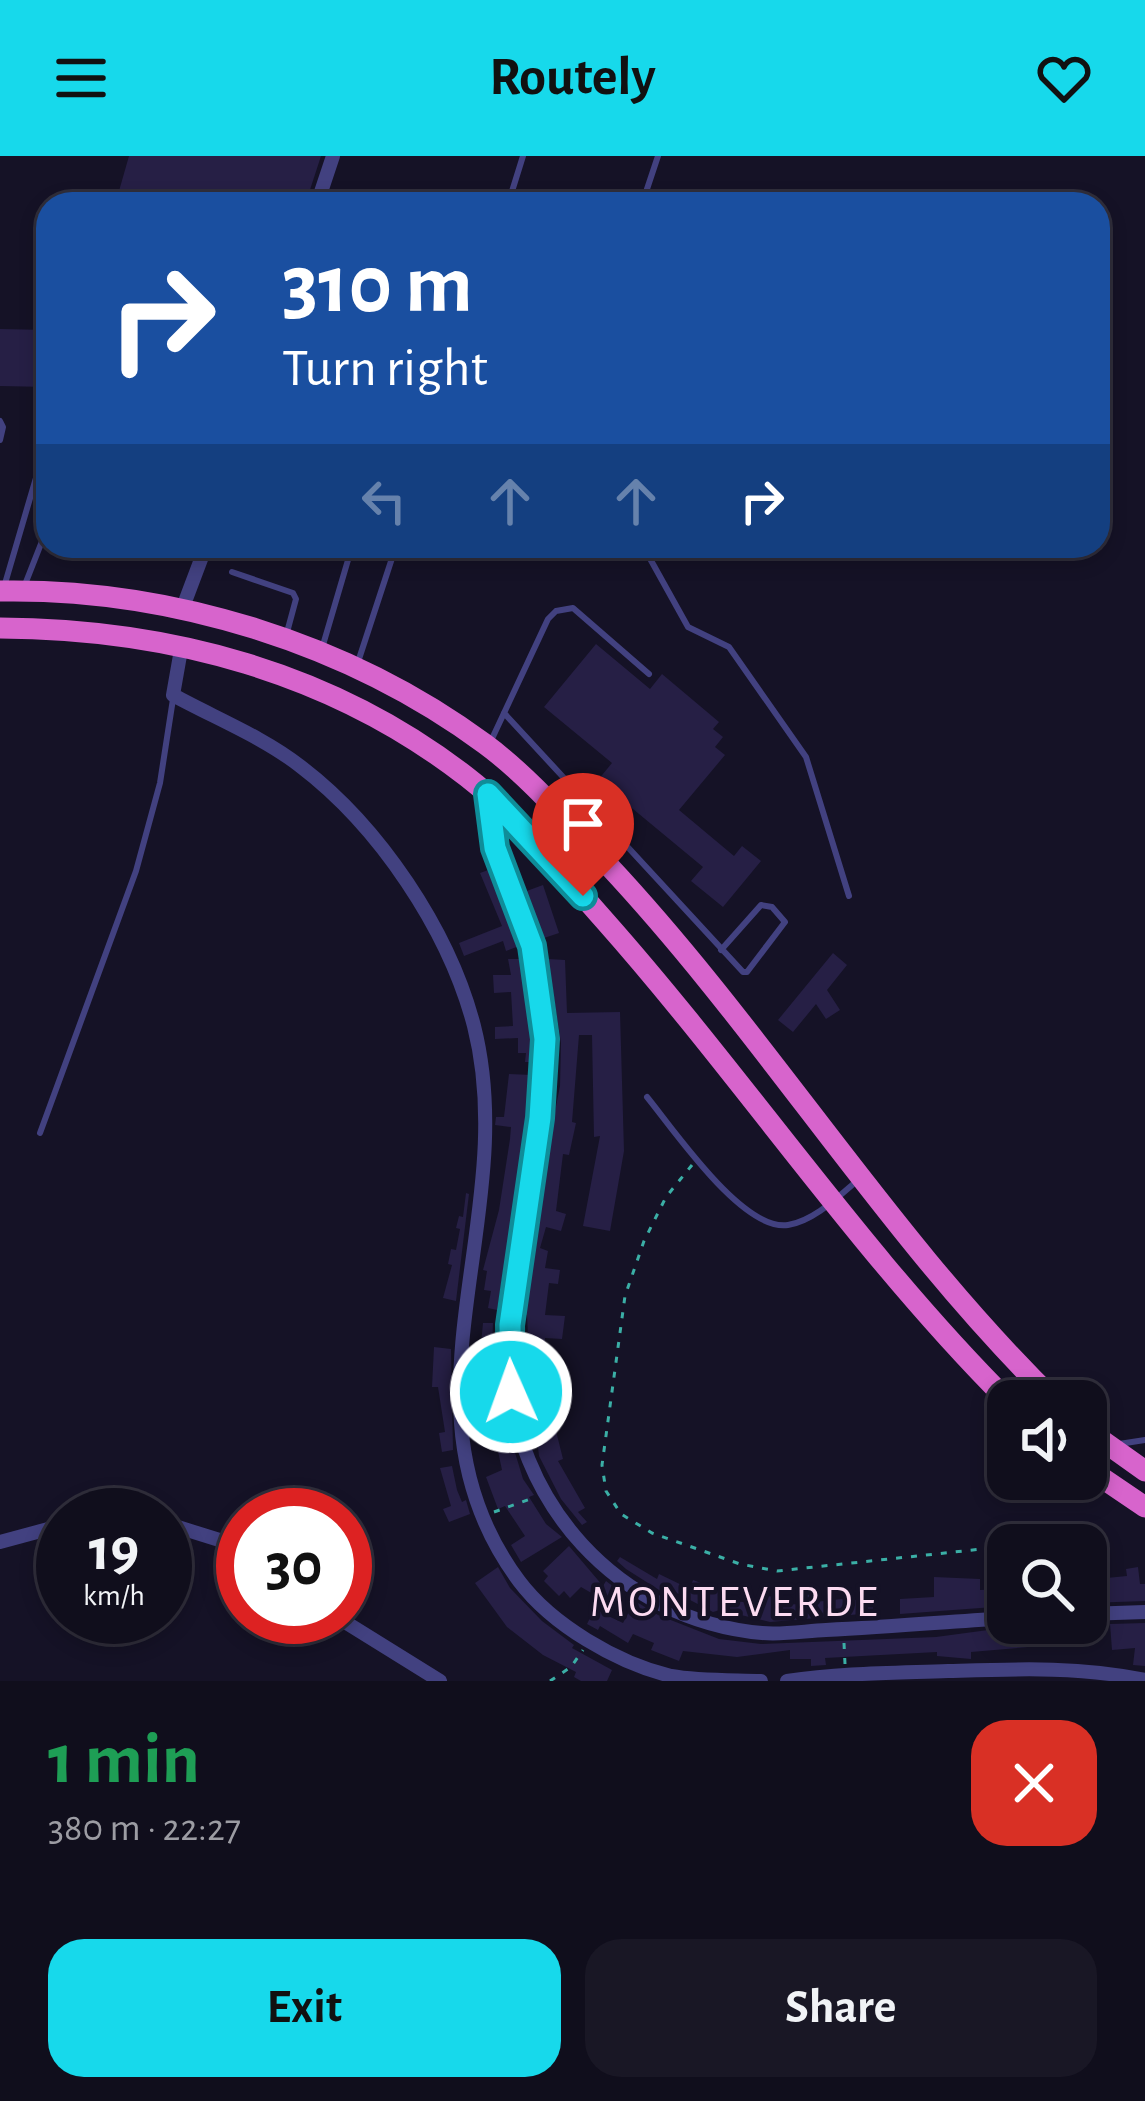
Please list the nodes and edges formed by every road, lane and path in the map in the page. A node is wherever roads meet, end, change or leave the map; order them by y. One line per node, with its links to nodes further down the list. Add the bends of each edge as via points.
1 (333, 156): 4 (street)
2 (523, 156): 5 (lane)
3 (658, 156): 6 (lane)
4 (321, 192)
5 (512, 192)
6 (646, 192)
7 (0, 421): 8 (lane)
8 (0, 440)
9 (36, 483): 16 (lane)
10 (36, 545): 16 (lane)
11 (202, 558): 17 (street)
12 (392, 558): 22 (lane)
13 (650, 558): 28 (lane, via 688,627 729,647 806,757)
14 (348, 560): 21 (lane)
15 (232, 572): 19 (lane, via 293,593)
16 (8, 590): 17 (highway)
17 (183, 608): 19 (highway)
18 (0, 628): 20 (highway)
19 (284, 640): 21 (highway)
20 (182, 644): 24 (street); 27 (highway, via 352,706)
21 (320, 654): 22 (highway)
22 (356, 669): 26 (highway)
23 (649, 674): 25 (lane, via 566,607 548,619)
24 (173, 695): 31 (lane, via 136,871); 44 (street, via 299,764 343,804 387,852 453,963 476,1036 488,1125 458,1399 466,1477)
25 (504, 712): 26 (lane); 29 (lane)
26 (488, 746): 33 (highway, via 673,935)
27 (488, 794): 34 (highway, via 643,964); 42 (street, via 495,848 532,946 545,1039 508,1358 516,1422)
28 (849, 896)
29 (721, 950): 29 (lane, via 761,905 785,922 747,972)
30 (646, 1097): 32 (lane)
31 (40, 1132)
32 (698, 1158): 34 (lane, via 748,1211 776,1226 796,1224); 47 (path, via 666,1197 625,1296 602,1465 621,1514 700,1551 777,1571)
33 (861, 1178): 34 (lane); 36 (highway, via 963,1306)
34 (834, 1200): 35 (highway)
35 (988, 1380)
36 (1035, 1380)
37 (1145, 1440): 38 (lane)
38 (1107, 1446)
39 (1107, 1447): 40 (highway)
40 (1145, 1471)
41 (1107, 1481): 43 (highway)
42 (543, 1494): 44 (path); 51 (street, via 606,1570 666,1606 764,1633)
43 (1145, 1507)
44 (480, 1518): 53 (street, via 528,1593)
45 (36, 1532): 46 (street)
46 (0, 1541)
47 (987, 1548)
48 (1145, 1612): 49 (street)
49 (1107, 1613)
50 (987, 1620): 51 (street)
51 (843, 1630): 54 (path)
52 (372, 1639): 56 (street)
53 (589, 1639): 57 (path); 58 (street, via 673,1677)
54 (845, 1672): 55 (street, via 1061,1668); 59 (street)
55 (1145, 1680)
56 (440, 1681)
57 (550, 1681)
58 (761, 1681)
59 (788, 1681)

